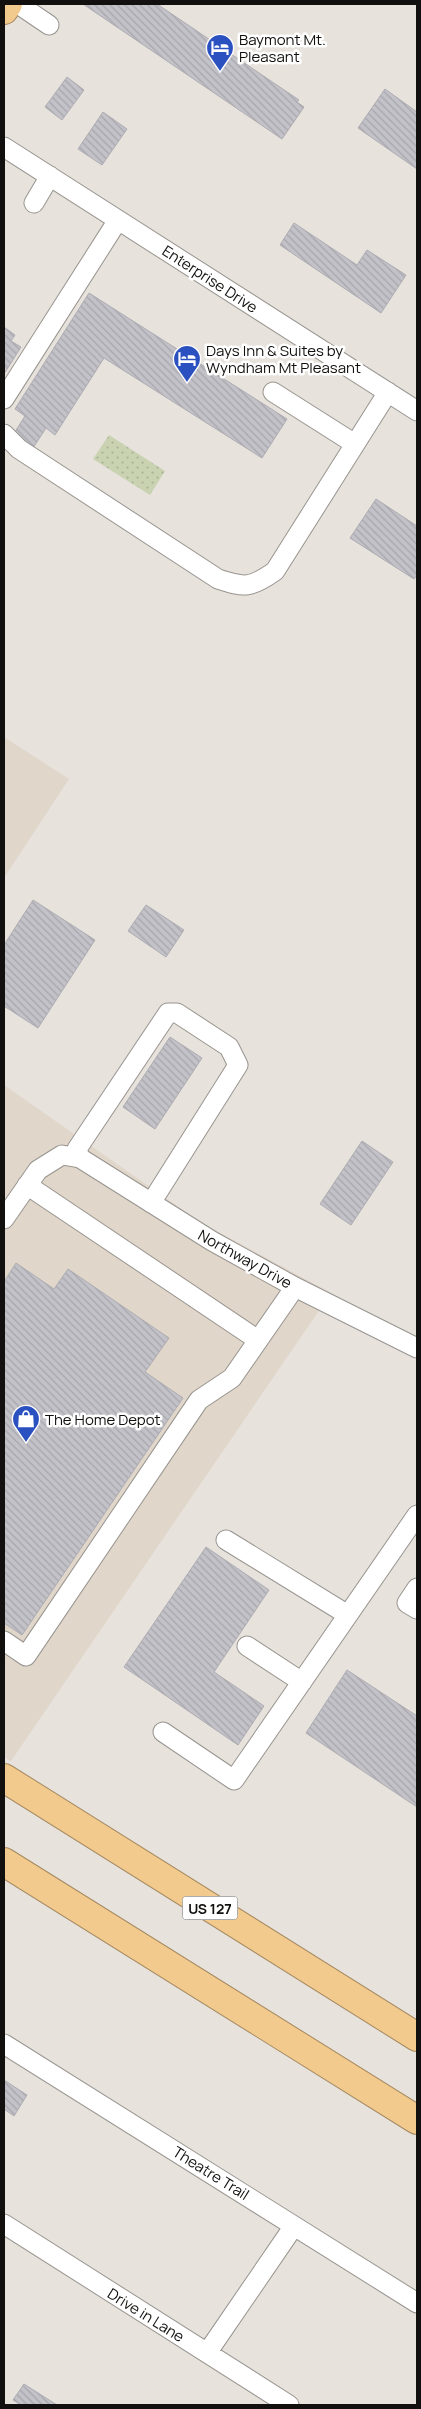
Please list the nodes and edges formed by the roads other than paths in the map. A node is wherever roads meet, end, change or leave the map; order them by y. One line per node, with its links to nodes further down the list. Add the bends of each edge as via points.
1 (8, 4): 3 (highway)
2 (18, 4): 4 (street)
3 (4, 10)
4 (49, 24)
5 (4, 147): 6 (street, Enterprise Drive)
6 (50, 176): 7 (street); 8 (street, Enterprise Drive)
7 (34, 203)
8 (118, 220): 10 (street, Enterprise Drive); 11 (street)
9 (273, 392): 14 (street)
10 (388, 392): 12 (street, Enterprise Drive); 14 (street)
11 (4, 399)
12 (417, 411)
13 (4, 434): 14 (street, via 19,449 218,579 239,586 258,583 275,571)
14 (355, 444)
15 (80, 1158): 16 (street, via 62,1155 50,1161); 17 (street, Northway Drive); 17 (street, via 77,1149 113,1094 168,1014 177,1013 229,1047 238,1065)
16 (27, 1185): 18 (street); 20 (street)
17 (151, 1203): 19 (street, Northway Drive, via 212,1242)
18 (4, 1219)
19 (295, 1287): 20 (street); 21 (street, Northway Drive)
20 (258, 1340): 27 (street, via 232,1378 199,1400 26,1656)
21 (417, 1348)
22 (417, 1515): 26 (street)
23 (226, 1540): 26 (street)
24 (417, 1588): 25 (street, via 407,1602)
25 (417, 1610)
26 (348, 1615): 29 (street)
27 (4, 1641)
28 (247, 1646): 29 (street)
29 (302, 1682): 30 (street, via 234,1780)
30 (163, 1732)
31 (4, 1778): 33 (highway, US 127)
32 (6, 1864): 35 (highway)
33 (417, 2037)
34 (4, 2044): 37 (street, Theatre Trail)
35 (417, 2120)
36 (4, 2224): 39 (street, Drive in Lane)
37 (294, 2226): 38 (street, Theatre Trail); 39 (street)
38 (417, 2303)
39 (207, 2353): 40 (street, Drive in Lane)
40 (289, 2405)

